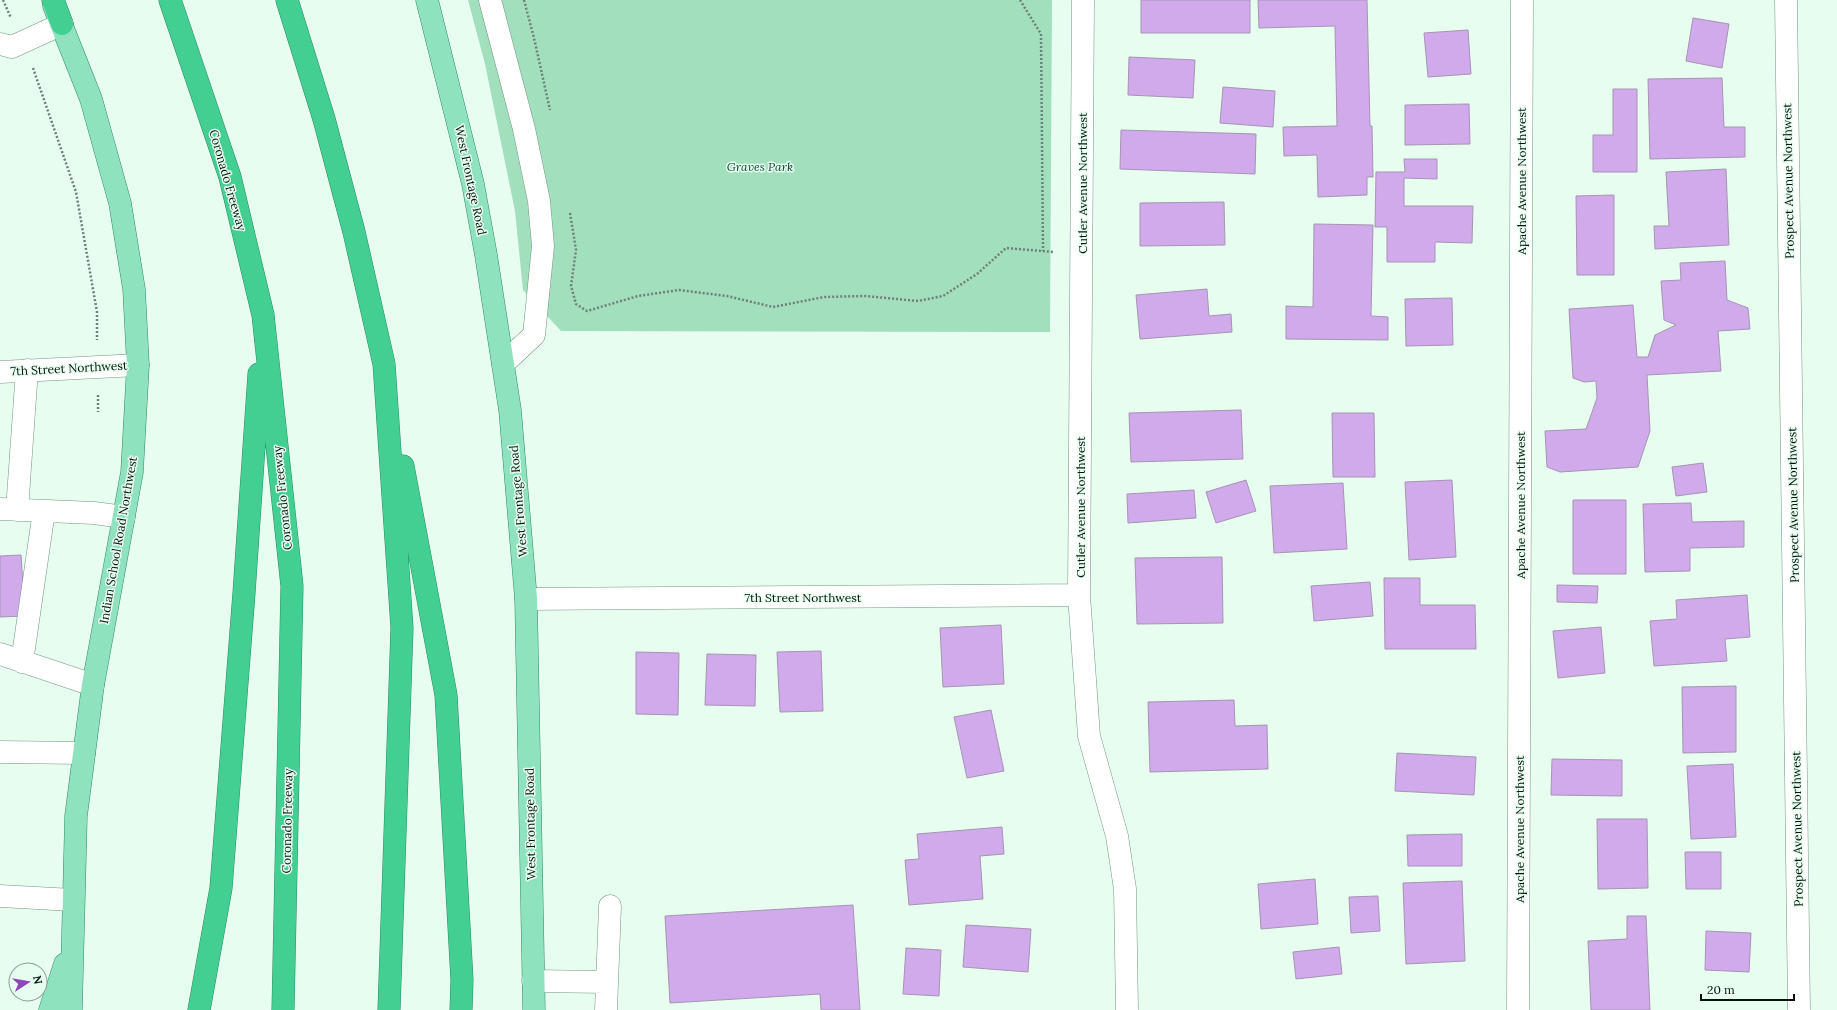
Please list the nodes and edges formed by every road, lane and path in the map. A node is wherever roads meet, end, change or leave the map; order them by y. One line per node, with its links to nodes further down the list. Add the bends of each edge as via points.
1 (52, 0): 11 (highway)
2 (170, 0): 19 (highway, Coronado Freeway, via 230,176)
3 (287, 0): 20 (highway, via 324,119 354,232)
4 (427, 0): 21 (main road, West Frontage Road, via 473,184)
5 (490, 0): 21 (street, via 524,129 539,201 543,246 534,335)
6 (524, 0): 14 (path)
7 (1020, 0): 16 (path, via 1041,34)
8 (1083, 0): 17 (street, Cutler Avenue Northwest)
9 (1522, 0): 50 (street, Apache Avenue Northwest)
10 (1786, 0): 51 (street, Prospect Avenue Northwest)
11 (62, 24): 12 (street, via 12,47); 22 (main road, Indian School Road Northwest, via 91,99 120,203 134,289)
12 (0, 44)
13 (39, 81): 18 (path, via 76,192)
14 (550, 113)
15 (569, 212): 16 (path, via 576,250 571,286 576,304 588,311 638,296 679,290 727,296 773,307 824,297 865,296 918,301 943,296 977,274 1006,248)
16 (1043, 251): 17 (path)
17 (1082, 254): 28 (street, Cutler Avenue Northwest)
18 (97, 312)
19 (263, 315): 43 (highway, via 245,585 220,888); 44 (highway, Coronado Freeway, via 292,586)
20 (384, 364): 45 (highway, via 402,628); 46 (highway, via 446,695 462,980)
21 (503, 364): 29 (main road, West Frontage Road, via 510,410)
22 (138, 365): 23 (street, 7th Street Northwest); 27 (main road, Indian School Road Northwest, via 132,472)
23 (27, 370): 24 (street, 7th Street Northwest); 25 (street)
24 (0, 372)
25 (8, 509): 26 (street)
26 (44, 511): 27 (street); 31 (street)
27 (124, 517): 32 (main road, Indian School Road Northwest)
28 (1079, 595): 29 (street, 7th Street Northwest); 49 (street, Cutler Avenue Northwest, via 1089,736 1117,836 1125,889)
29 (526, 599): 39 (main road, West Frontage Road)
30 (0, 654): 31 (street)
31 (22, 662): 32 (street)
32 (93, 685): 34 (main road, Indian School Road Northwest)
33 (0, 752): 34 (street)
34 (84, 753): 36 (main road, Indian School Road Northwest, via 76,816)
35 (0, 896): 36 (street)
36 (73, 900): 38 (main road, Indian School Road Northwest)
37 (610, 906): 40 (street)
38 (72, 944): 41 (main road); 42 (main road, Indian School Road Northwest)
39 (533, 981): 40 (street); 47 (main road, West Frontage Road)
40 (606, 982): 48 (street)
41 (50, 1010)
42 (71, 1010)
43 (199, 1010)
44 (283, 1010)
45 (390, 1010)
46 (461, 1010)
47 (534, 1010)
48 (606, 1010)
49 (1127, 1010)
50 (1518, 1010)
51 (1799, 1010)

